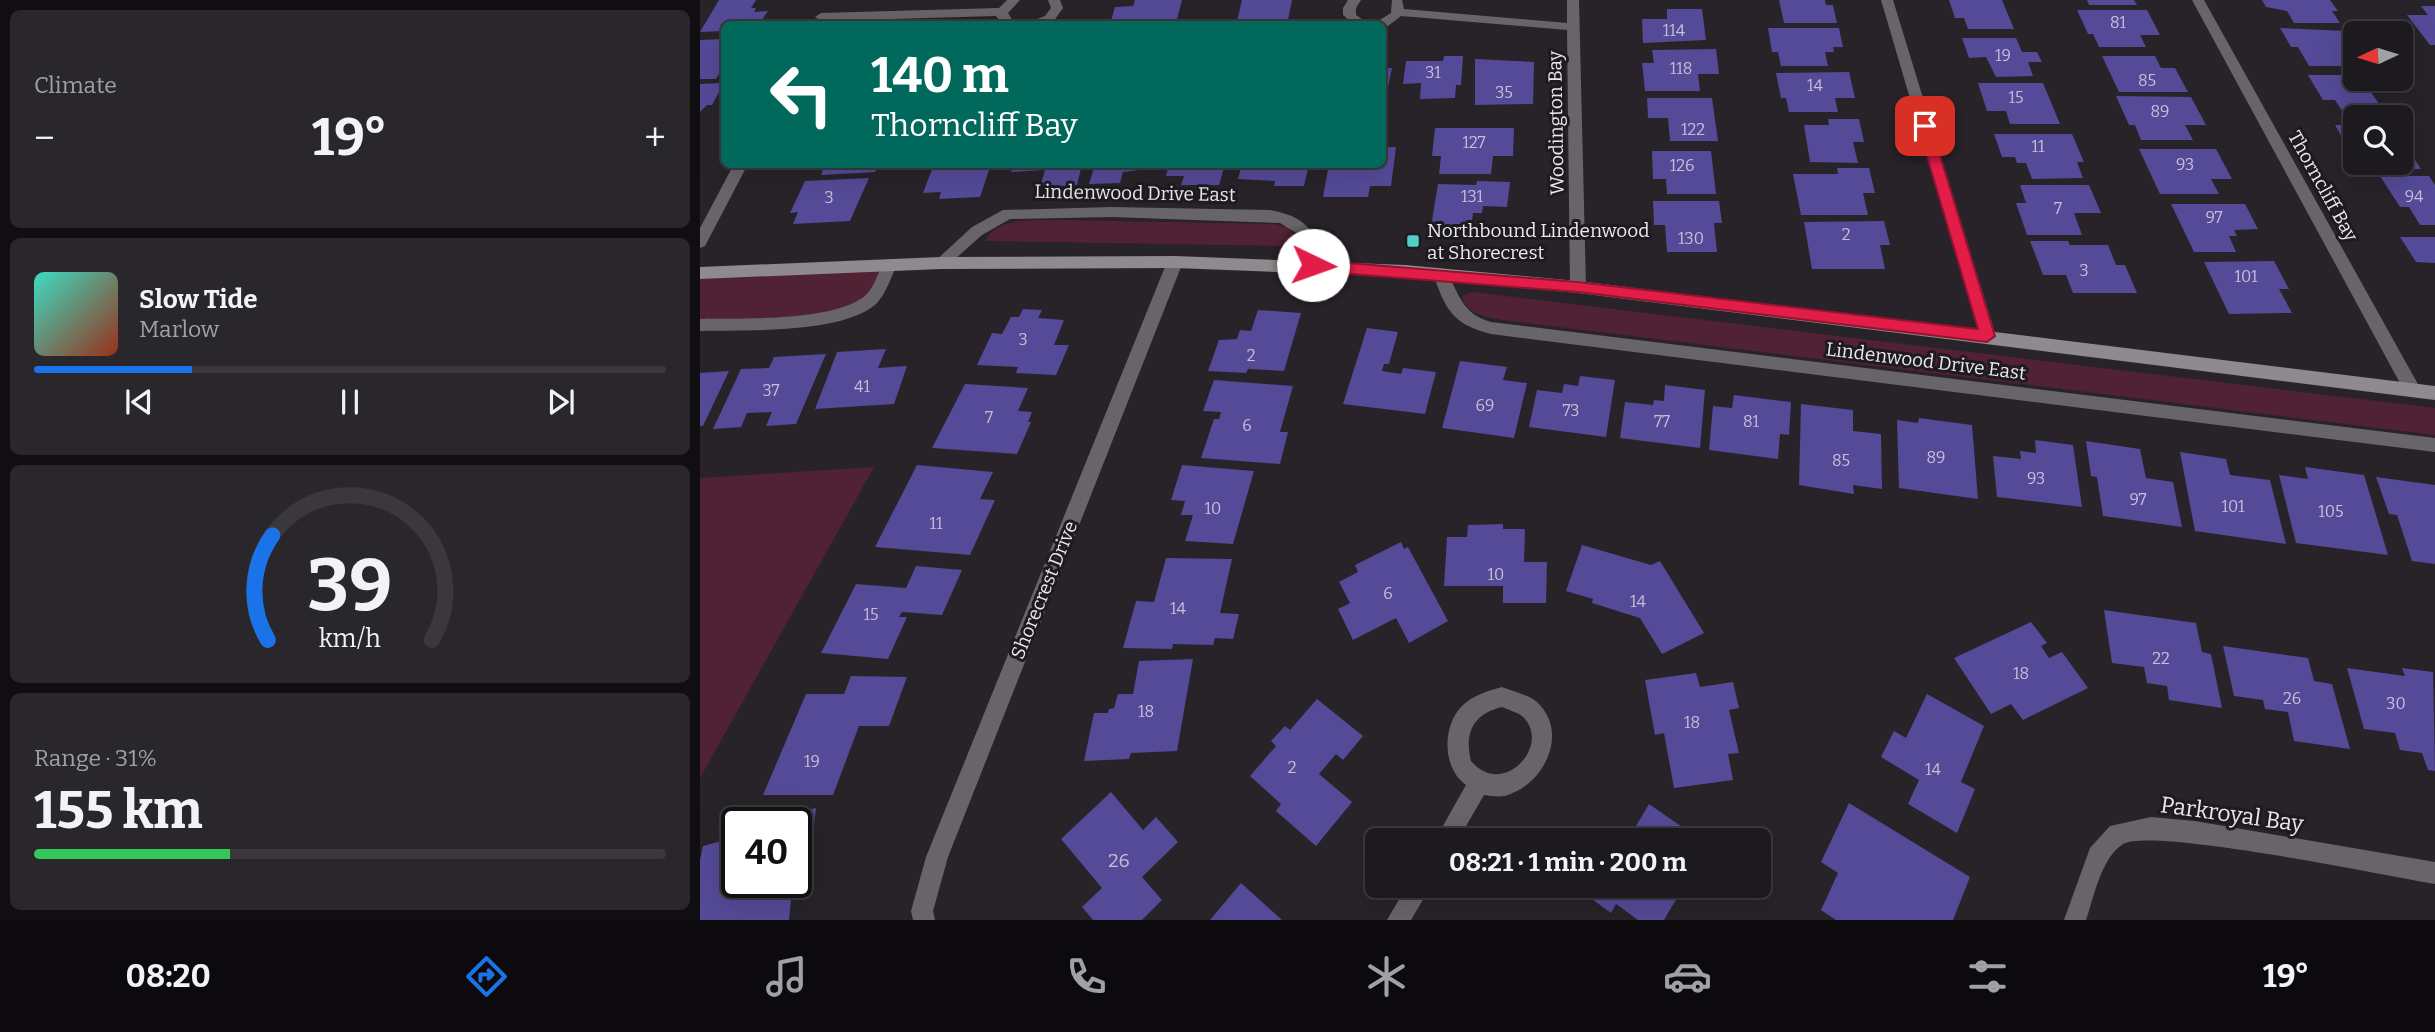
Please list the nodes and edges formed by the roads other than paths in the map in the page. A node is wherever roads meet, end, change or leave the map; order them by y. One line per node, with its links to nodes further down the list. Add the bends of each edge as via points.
1 (830, 0): 10 (street)
2 (1014, 0): 9 (street)
3 (1054, 0): 12 (street, via 1054,13)
4 (1355, 0): 13 (street, via 1348,14)
5 (1573, 0): 15 (street, Woodington Bay)
6 (1887, 0): 26 (street)
7 (2198, 0): 27 (street, Thorncliff Bay)
8 (1397, 6): 14 (street, via 1392,20); 15 (street)
9 (1002, 12): 10 (street); 11 (street)
10 (818, 21)
11 (1006, 21)
12 (1041, 21)
13 (1356, 21)
14 (1386, 22)
15 (1573, 27): 24 (street, Woodington Bay)
16 (739, 168): 17 (street)
17 (700, 242)
18 (1175, 262): 19 (street, Lindenwood Drive East); 21 (street, Lindenwood Drive East); 34 (street, Shorecrest Drive, via 937,857 922,911)
19 (941, 263): 20 (street, Lindenwood Drive East); 21 (street, Lindenwood Drive East, via 977,231 1008,214 1111,212 1290,219 1308,235)
20 (889, 265): 22 (street, Lindenwood Drive East); 25 (street, via 871,299 854,310 816,319)
21 (1313, 265): 23 (street, Lindenwood Drive East)
22 (700, 273)
23 (1440, 274): 24 (street, Lindenwood Drive East); 29 (street, Lindenwood Drive East, via 1459,314 1472,324 1491,328)
24 (1578, 287): 26 (street, Lindenwood Drive East)
25 (700, 325)
26 (1987, 336): 27 (street, Lindenwood Drive East)
27 (2413, 391): 28 (street, Lindenwood Drive East)
28 (2435, 393)
29 (2435, 445)
30 (1479, 783): 30 (street, via 1514,782 1527,775 1541,752 1543,737 1541,723 1529,707 1502,697 1468,713 1460,726 1459,756 1465,772); 31 (street)
31 (1453, 828)
32 (2435, 873): 36 (street, Parkroyal Bay, via 2151,828 2118,834 2098,856)
33 (1412, 898): 35 (street)
34 (924, 920)
35 (1398, 920)
36 (2075, 920)

